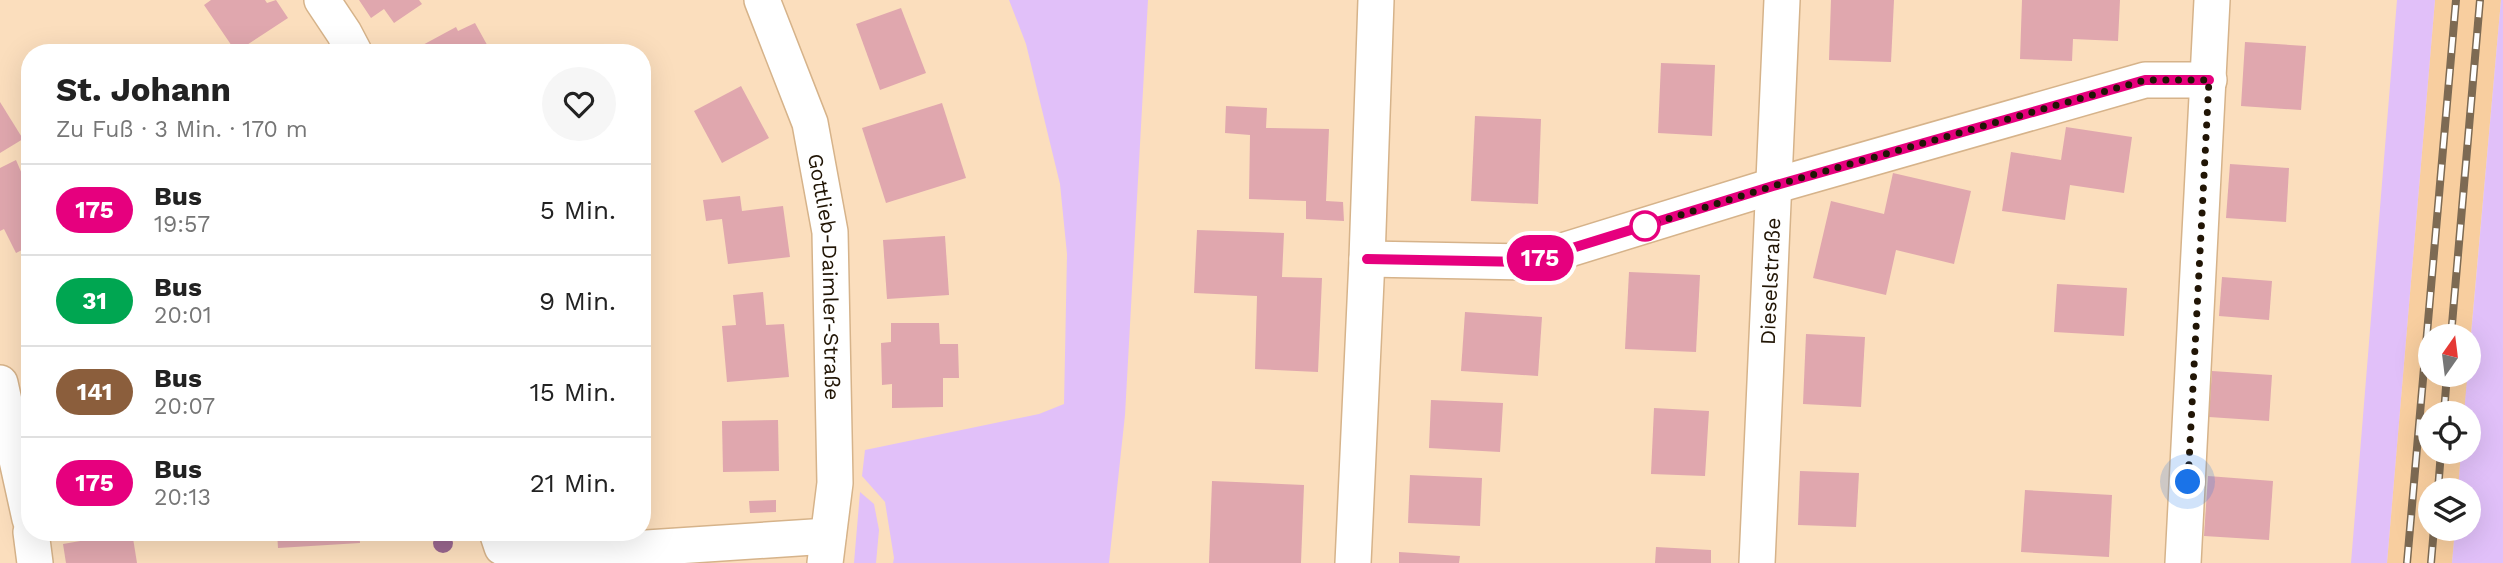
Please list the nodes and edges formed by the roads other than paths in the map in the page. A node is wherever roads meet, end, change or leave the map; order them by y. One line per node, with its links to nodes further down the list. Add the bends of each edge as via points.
1 (322, 0): 6 (street)
2 (762, 0): 14 (street, Gottlieb-Daimler-Straße, via 810,123 830,232 835,484)
3 (1376, 0): 9 (street)
4 (1782, 0): 8 (street, Dieselstraße)
5 (2212, 0): 7 (street)
6 (350, 44)
7 (2209, 80): 8 (street, via 2145,80); 18 (street)
8 (1773, 186): 9 (street, via 1527,262); 17 (street, Dieselstraße)
9 (1367, 259): 16 (street)
10 (0, 383): 11 (street)
11 (21, 478)
12 (32, 541): 15 (street)
13 (500, 541): 14 (street, via 502,547 540,555)
14 (826, 550)
15 (35, 563)
16 (1353, 563)
17 (1757, 563)
18 (2183, 563)

